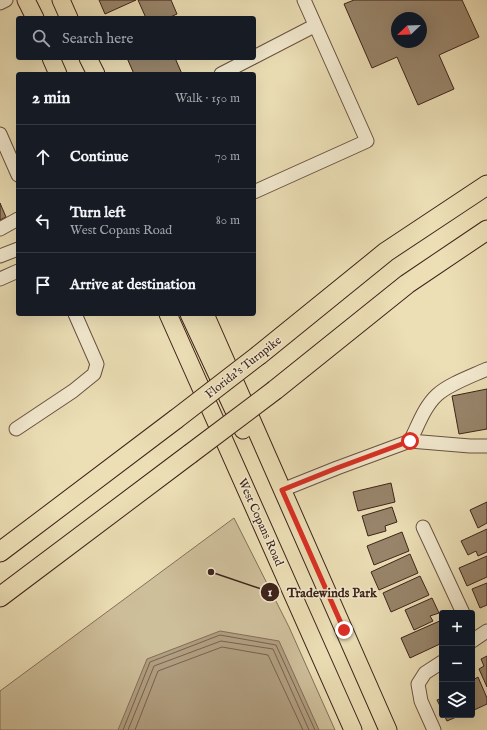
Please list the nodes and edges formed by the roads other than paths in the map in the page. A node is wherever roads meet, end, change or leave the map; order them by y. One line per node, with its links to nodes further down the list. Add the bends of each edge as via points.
1 (6, 0): 5 (street)
2 (26, 0): 6 (main road)
3 (61, 0): 7 (main road)
4 (304, 0): 8 (street)
5 (0, 3)
6 (34, 16)
7 (68, 16)
8 (314, 26): 9 (street); 19 (street, via 367,141)
9 (256, 55)
10 (52, 60): 13 (main road)
11 (89, 60): 14 (main road)
12 (247, 60): 15 (street)
13 (57, 72)
14 (95, 72)
15 (225, 72)
16 (0, 134): 17 (street)
17 (16, 170)
18 (487, 185): 37 (highway, Florida's Turnpike, bridge, via 386,252 259,356)
19 (256, 191)
20 (16, 220): 21 (street)
21 (0, 229)
22 (487, 230): 38 (highway, bridge, via 407,284 275,390)
23 (16, 250): 24 (street)
24 (0, 256)
25 (16, 272): 26 (street)
26 (0, 279)
27 (76, 316): 32 (street, via 97,364 94,374 73,392)
28 (169, 316): 43 (main road, West Copans Road)
29 (190, 316): 35 (main road, via 256,458)
30 (206, 316): 35 (main road)
31 (487, 369): 33 (street, via 437,395 427,408)
32 (16, 429)
33 (410, 441): 34 (street); 35 (street)
34 (487, 446)
35 (282, 490): 44 (main road)
36 (423, 527): 39 (street)
37 (0, 552)
38 (0, 597)
39 (462, 610)
40 (487, 631): 41 (street)
41 (475, 636)
42 (439, 664): 45 (street, via 425,673 418,684 421,701)
43 (353, 730)
44 (388, 730)
45 (434, 730)

